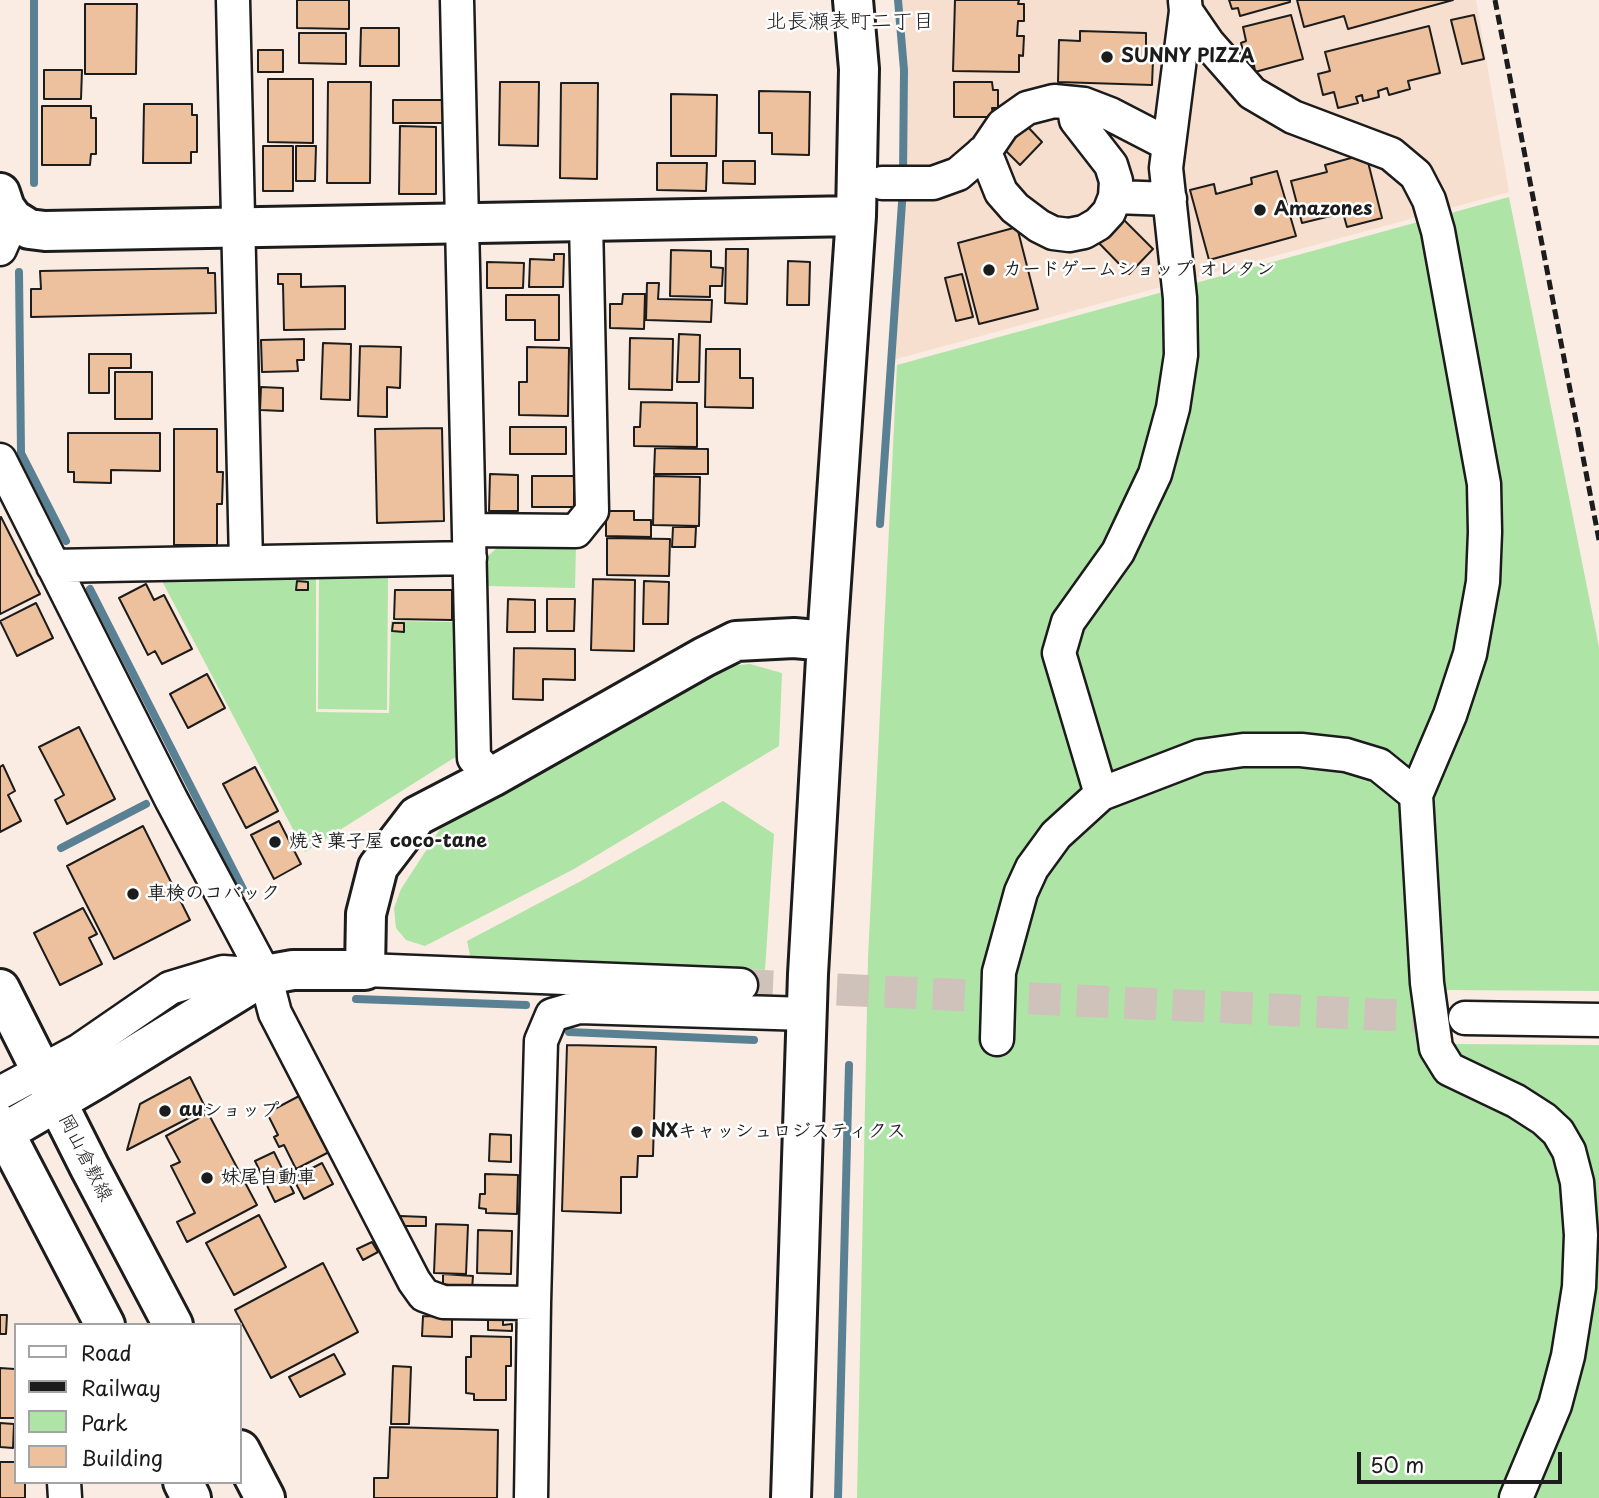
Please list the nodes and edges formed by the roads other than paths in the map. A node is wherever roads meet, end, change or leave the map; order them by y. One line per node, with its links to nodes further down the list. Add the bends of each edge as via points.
1 (233, 0): 15 (street)
2 (457, 0): 14 (street)
3 (853, 0): 11 (street, via 859,69)
4 (1186, 6): 6 (street); 23 (street, via 1208,44 1252,93 1293,117 1391,154 1416,176 1429,200 1483,484 1485,532 1483,582 1470,654)
5 (1073, 103): 6 (street, via 1110,114); 7 (street, via 1027,108 1003,125); 9 (street, via 1076,120 1111,165)
6 (1168, 144): 10 (street)
7 (982, 153): 8 (street, via 958,174 933,183); 9 (street, via 1001,192 1015,208 1053,233 1069,235 1091,228 1109,212)
8 (896, 183)
9 (1115, 197): 10 (street)
10 (1170, 199): 22 (street, via 1181,355 1173,408 1155,474 1118,552 1068,622 1059,653)
11 (856, 216): 13 (street); 20 (street)
12 (4, 220): 15 (street, via 46,231)
13 (586, 221): 14 (street); 17 (street, via 592,511 576,531)
14 (463, 224): 15 (street); 17 (street)
15 (238, 226): 18 (street)
16 (0, 460): 19 (street)
17 (470, 544): 18 (street); 21 (street, via 474,758)
18 (246, 562): 19 (street)
19 (53, 566): 25 (street)
20 (827, 641): 21 (street, via 736,641); 28 (street)
21 (492, 777): 24 (street, via 418,816 378,867 366,914)
22 (1101, 794): 23 (street, via 1200,756 1301,750 1346,755 1379,765); 31 (street, via 1056,835 1021,892 999,972)
23 (1416, 795): 42 (street, via 1427,983 1436,1048 1449,1069 1516,1101 1558,1132 1569,1151 1577,1182 1579,1287 1568,1356 1555,1405)
24 (365, 970): 25 (street, via 293,970); 26 (street)
25 (265, 975): 32 (street); 35 (street, via 275,1013 424,1295 443,1302)
26 (741, 985)
27 (0, 989): 32 (street, 岡山倉敷線)
28 (807, 1014): 35 (street, via 579,1007 552,1015 541,1041); 41 (street)
29 (1465, 1018): 30 (street)
30 (1599, 1020)
31 (997, 1039)
32 (49, 1086): 33 (street); 34 (street); 37 (street, 岡山倉敷線)
33 (0, 1093)
34 (1, 1130): 36 (street)
35 (534, 1303): 40 (street)
36 (104, 1323)
37 (172, 1323)
38 (242, 1454): 39 (street)
39 (265, 1498)
40 (531, 1498)
41 (791, 1498)
42 (1516, 1498)

